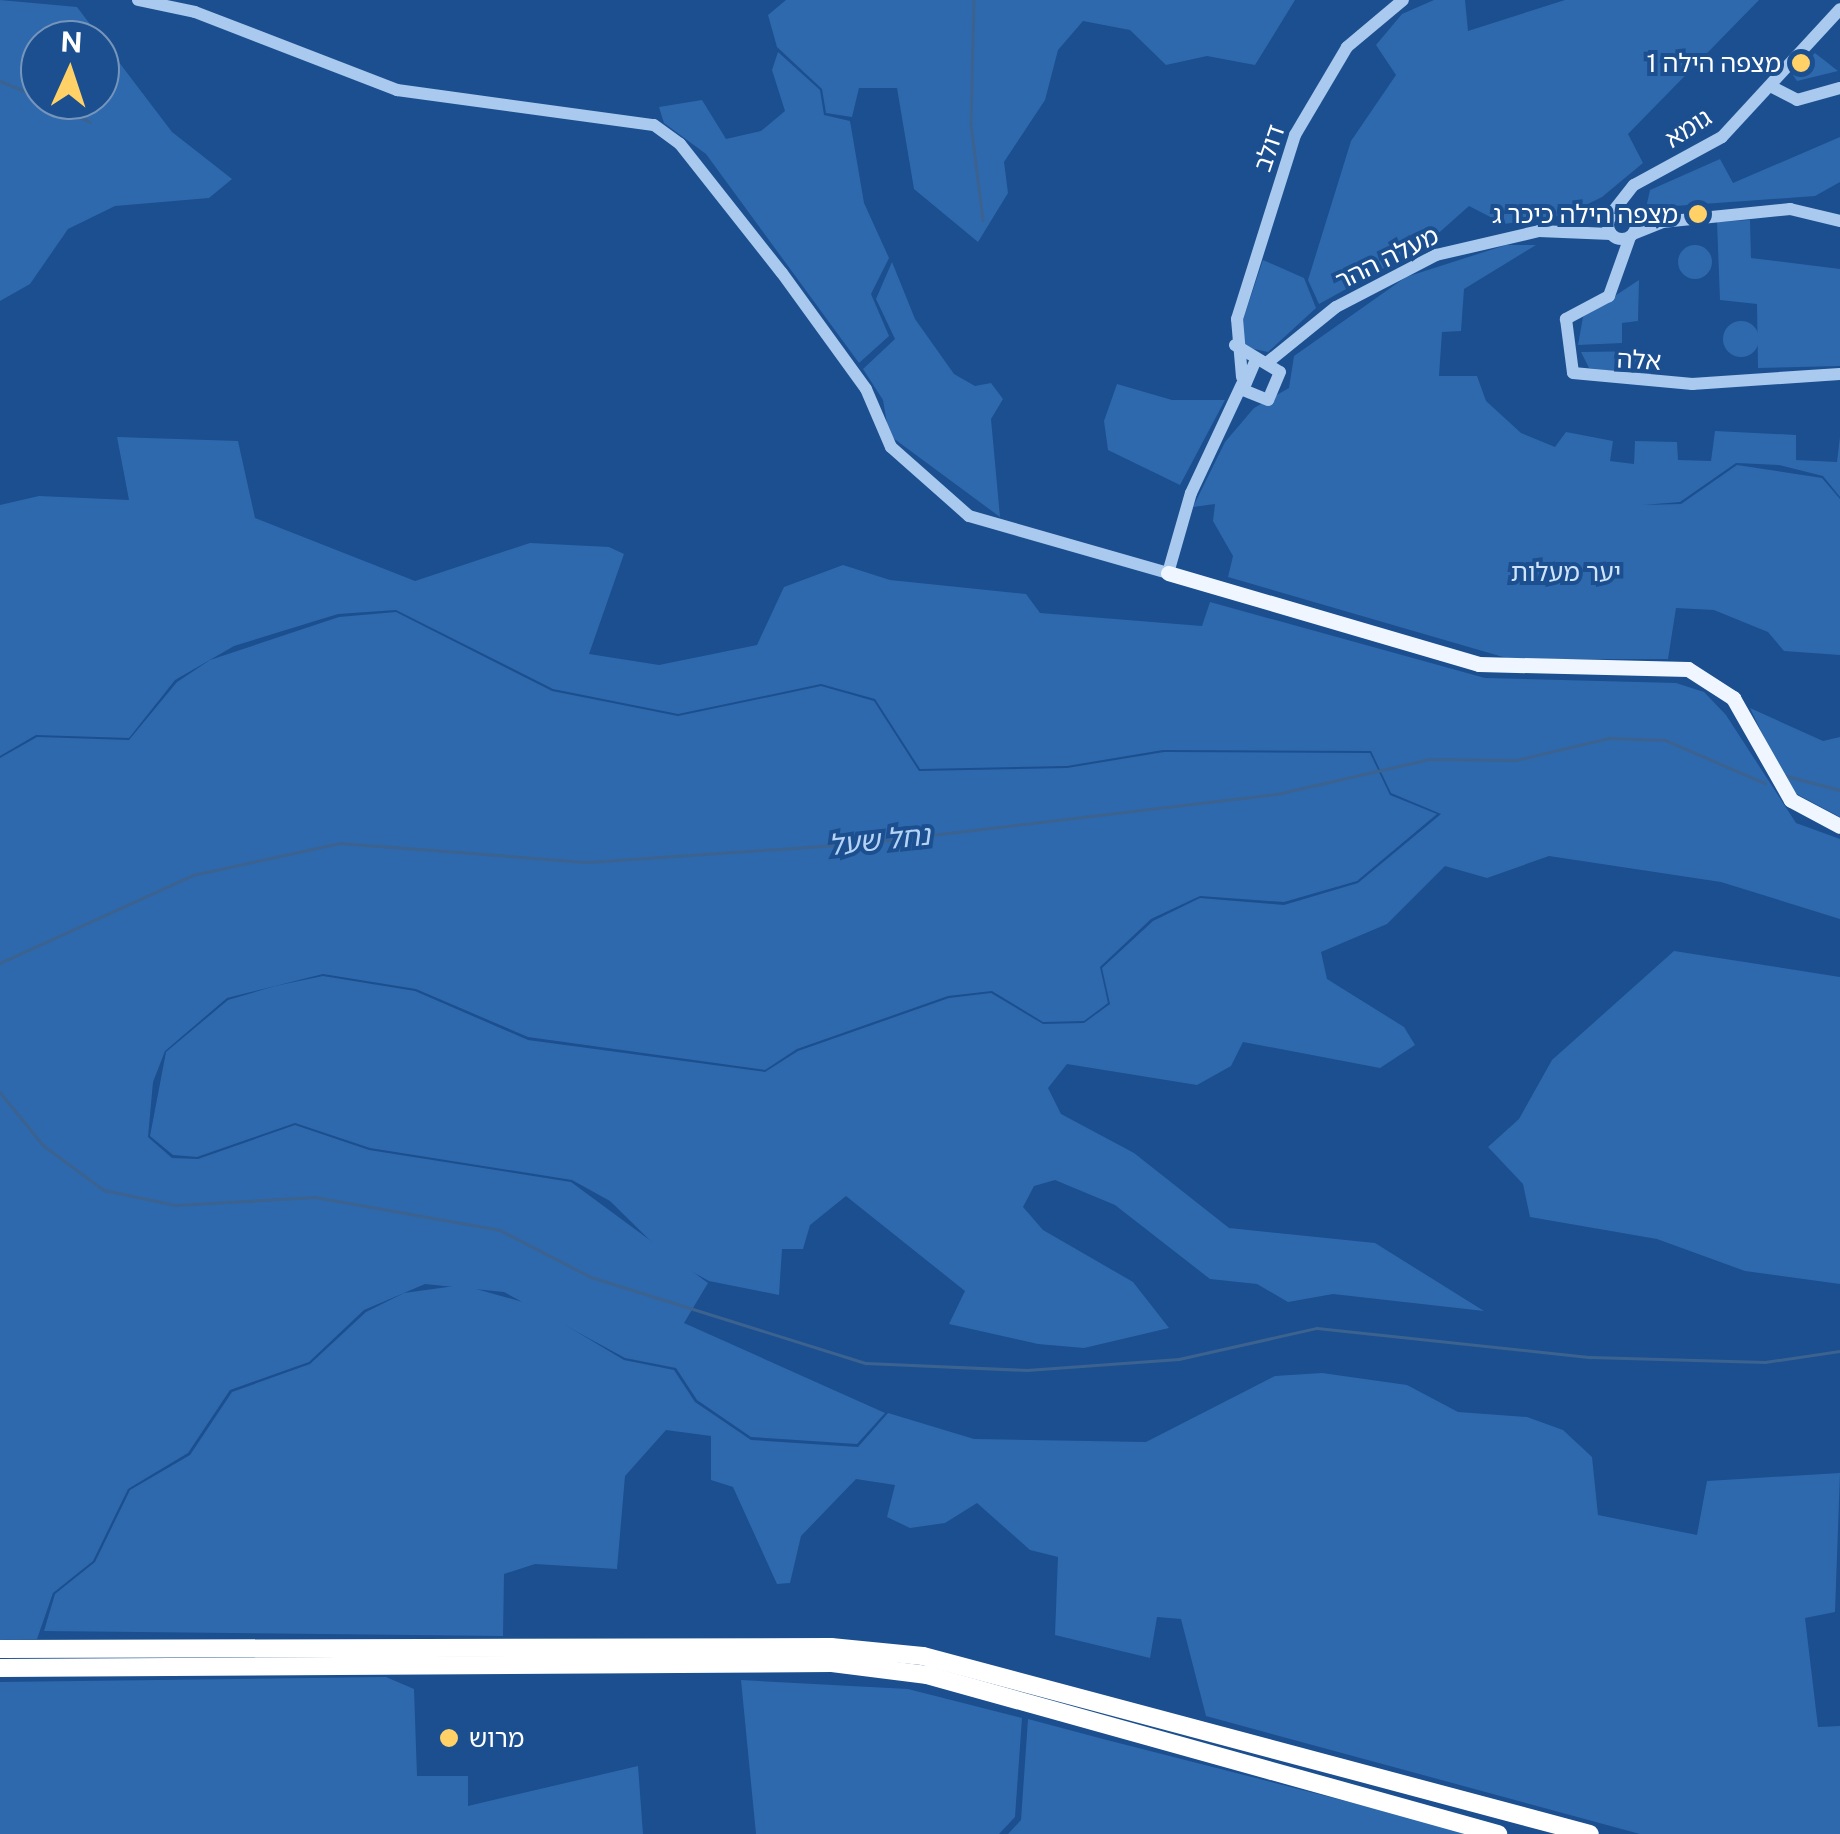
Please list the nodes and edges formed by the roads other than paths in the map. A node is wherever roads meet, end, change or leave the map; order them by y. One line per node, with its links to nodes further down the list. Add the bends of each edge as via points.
1 (138, 0): 21 (street, via 195,12 398,90 654,125 680,144 782,272 866,389 881,433 939,495 982,520)
2 (1403, 0): 13 (street, דולב, via 1347,47 1310,102)
3 (1840, 9): 4 (street, גומא)
4 (1770, 86): 5 (street, via 1797,100); 6 (street, גומא, via 1710,147)
5 (1840, 88)
6 (1634, 186): 7 (street); 8 (street)
7 (1633, 215): 8 (street, מעלה ההר); 10 (street); 12 (street)
8 (1610, 216): 11 (street, מעלה ההר); 12 (street)
9 (1840, 221): 10 (street, via 1790,209)
10 (1662, 222): 12 (street)
11 (1574, 228): 12 (street, מעלה ההר); 14 (street, מעלה ההר, via 1490,239 1413,264)
12 (1622, 236): 16 (street, אלה, via 1609,296 1566,319 1573,374 1663,384)
13 (1234, 344): 15 (street); 18 (street)
14 (1291, 345): 15 (street, מעלה ההר); 17 (street)
15 (1262, 362): 17 (street); 18 (street, מעלה ההר)
16 (1840, 374)
17 (1281, 376): 19 (street, via 1280,390)
18 (1242, 380): 19 (street); 20 (street)
19 (1262, 401): 20 (street)
20 (1231, 415): 21 (street, via 1190,493)
21 (1168, 574): 22 (main road, via 1479,664 1688,669 1734,698 1791,800)
22 (1840, 826)
23 (0, 1649): 26 (highway, via 831,1647 924,1656)
24 (0, 1668): 25 (highway, via 832,1663 926,1675)
25 (1498, 1834)
26 (1590, 1834)

